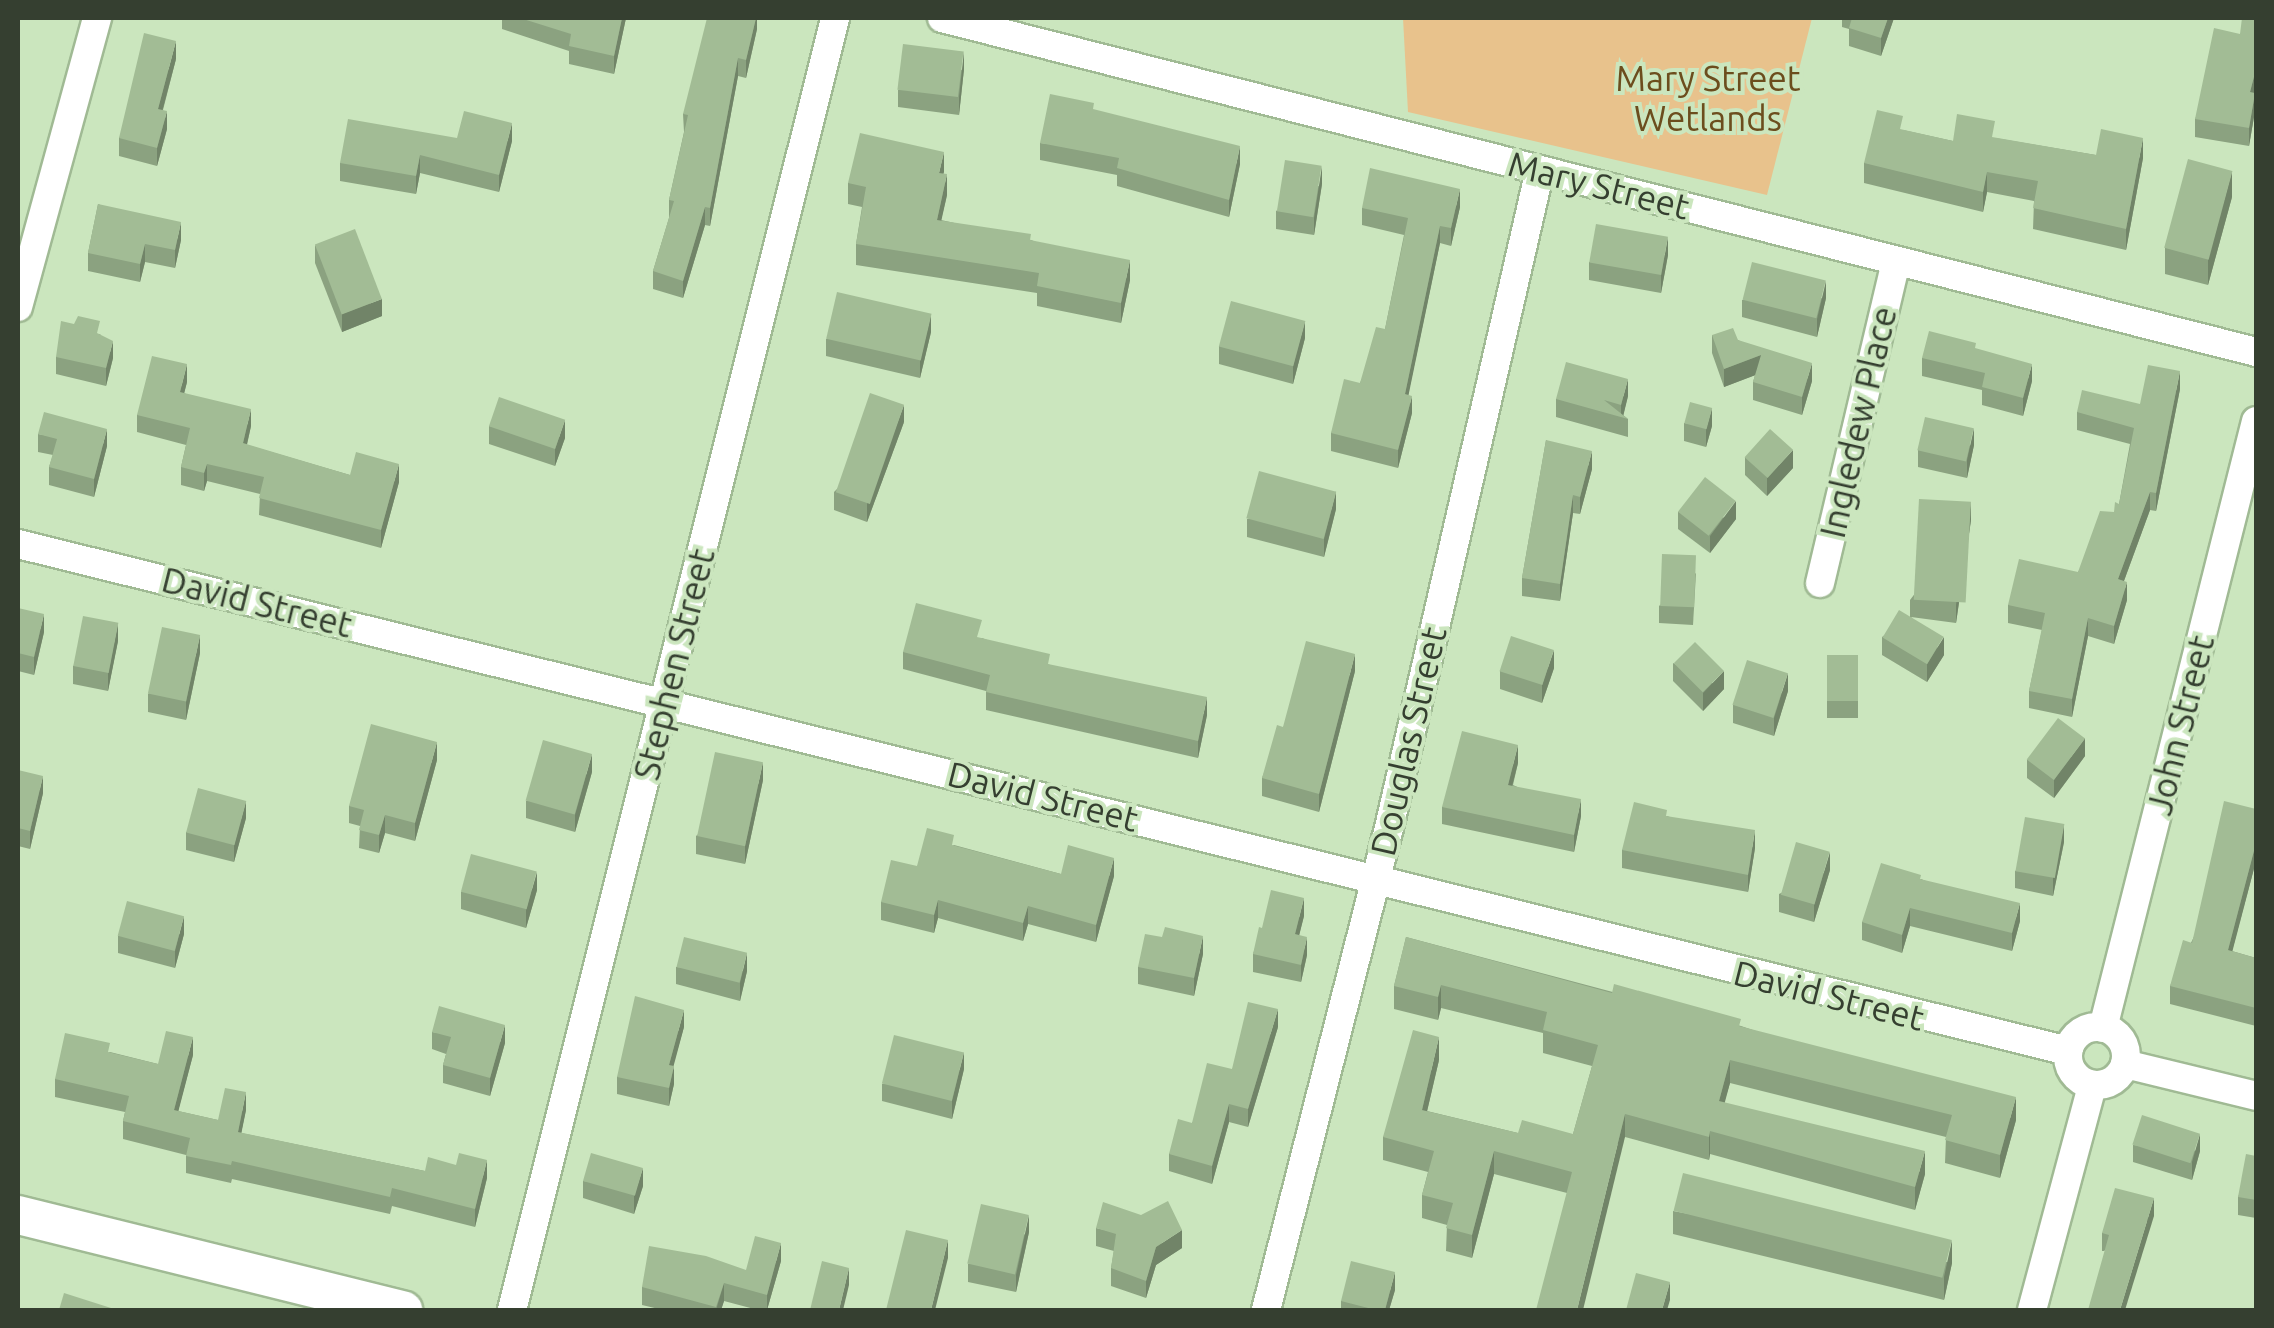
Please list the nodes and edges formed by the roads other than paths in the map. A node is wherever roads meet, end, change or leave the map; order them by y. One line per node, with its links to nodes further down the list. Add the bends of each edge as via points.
1 (98, 18): 6 (street)
2 (835, 18): 11 (street, Stephen Street)
3 (942, 18): 4 (street, Mary Street)
4 (1540, 170): 5 (street, Mary Street); 12 (street, Douglas Street)
5 (1896, 261): 7 (street, Mary Street); 10 (street, Ingledew Place)
6 (18, 307)
7 (2256, 352)
8 (2256, 422): 13 (street, John Street)
9 (18, 544): 11 (street, David Street)
10 (1820, 583)
11 (664, 700): 12 (street, David Street); 20 (street, Stephen Street)
12 (1375, 880): 14 (street, David Street); 21 (street, Douglas Street)
13 (2103, 1028): 14 (street, via 2077,1035); 15 (street, via 2124,1045)
14 (2068, 1051): 16 (street, via 2070,1069)
15 (2126, 1064): 16 (street, via 2112,1081); 17 (street)
16 (2092, 1086): 22 (street)
17 (2256, 1096)
18 (18, 1215): 19 (main road)
19 (402, 1310)
20 (512, 1310)
21 (1266, 1310)
22 (2032, 1310)

